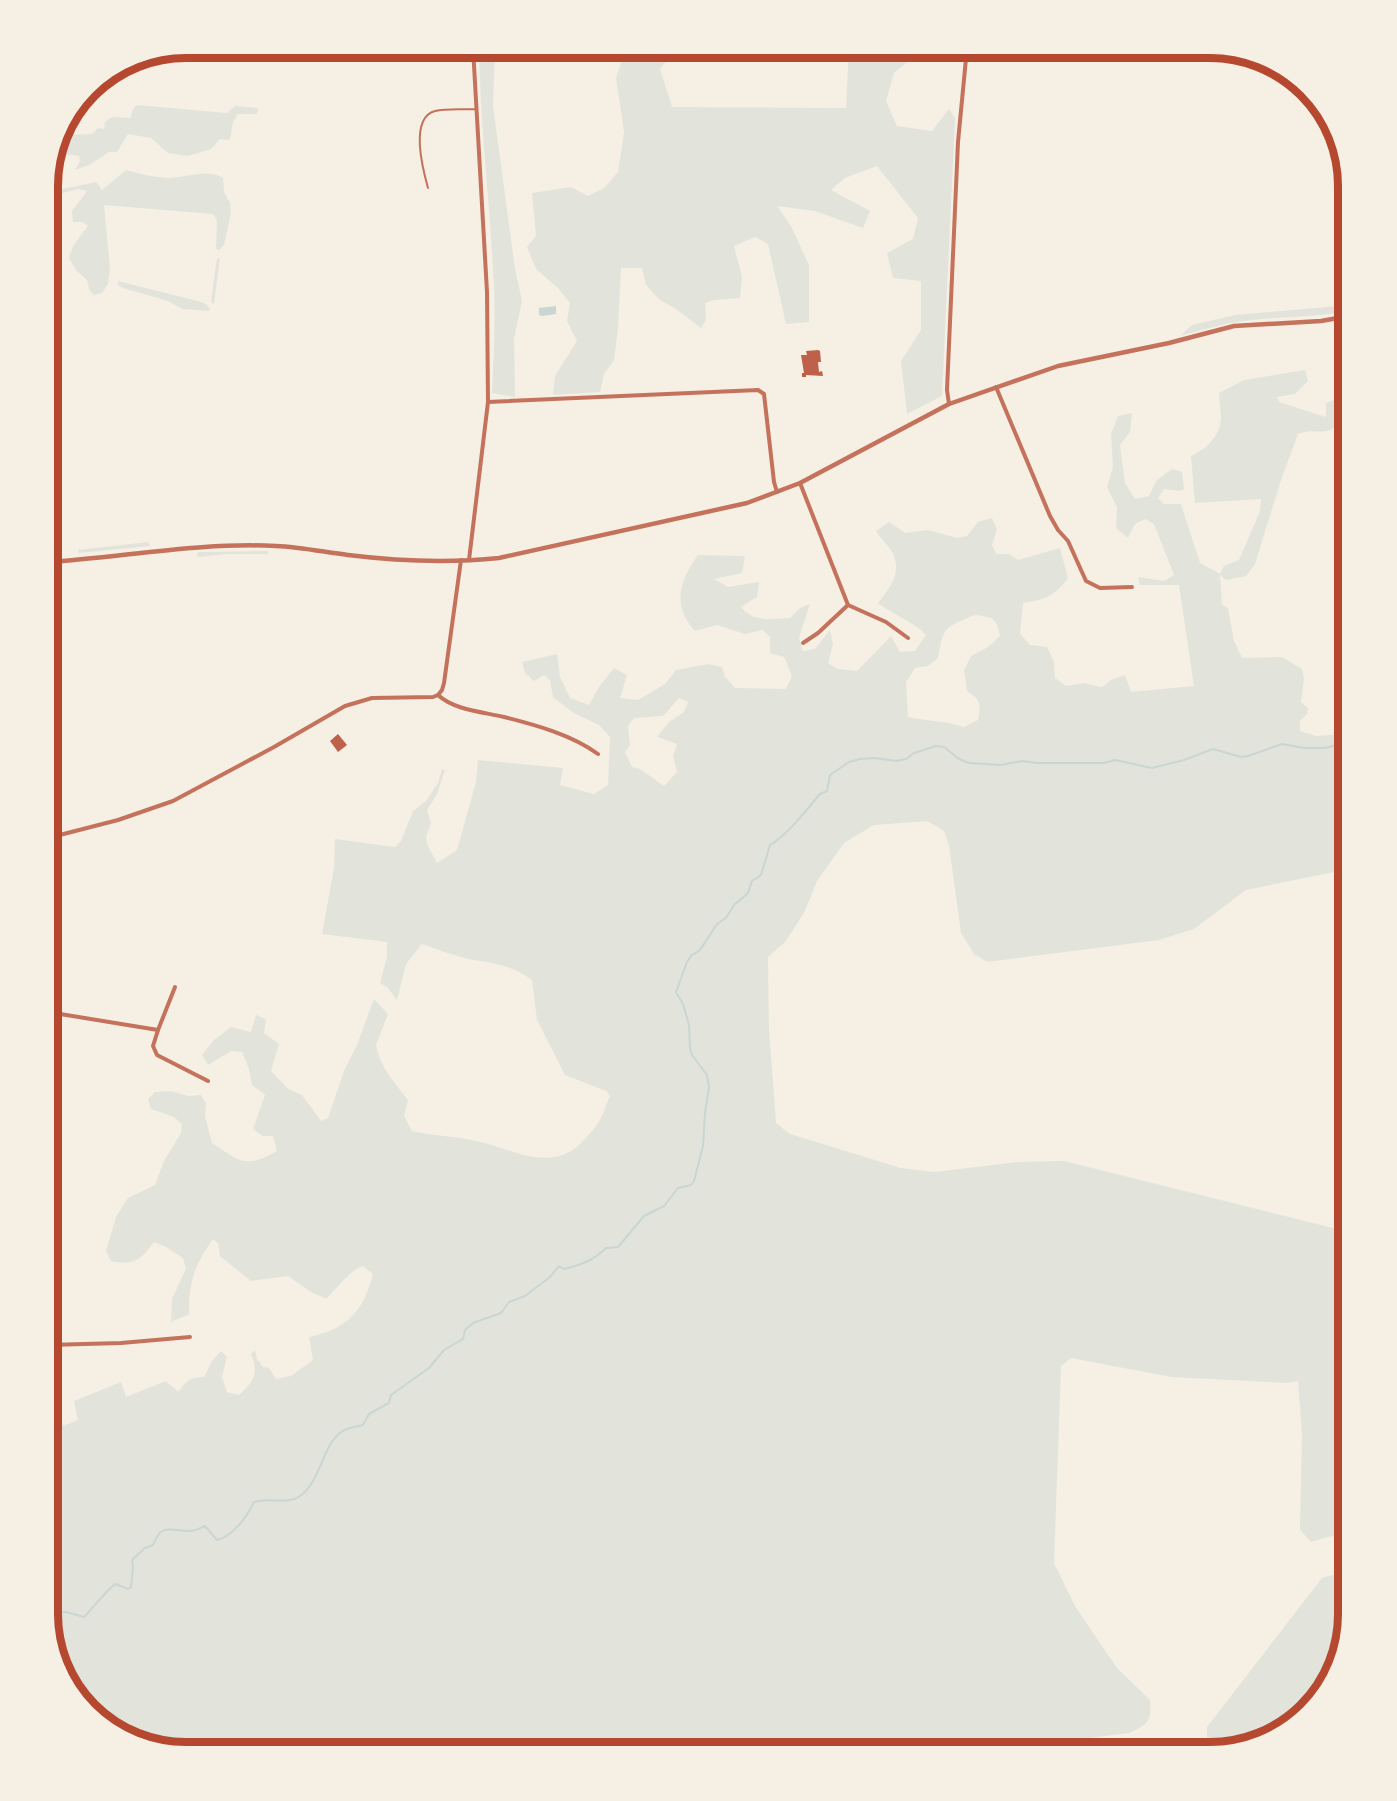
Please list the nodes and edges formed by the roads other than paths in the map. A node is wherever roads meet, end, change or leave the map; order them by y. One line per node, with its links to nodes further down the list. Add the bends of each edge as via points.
1 (474, 58): 3 (street)
2 (966, 59): 8 (street, via 958,142 946,390)
3 (477, 109): 4 (lane, via 433,111 424,118 420,126 421,165); 7 (street, via 487,292)
4 (428, 188)
5 (1338, 318): 6 (street, via 1234,326 1058,366)
6 (996, 387): 8 (street); 14 (street, via 1050,516 1068,541 1086,581 1100,588)
7 (488, 402): 10 (street, via 758,390 764,394); 12 (street)
8 (949, 404): 9 (street)
9 (800, 483): 10 (street); 15 (street)
10 (777, 492): 12 (street, via 747,503 604,536 499,558)
11 (461, 560): 12 (street); 13 (street, via 235,546); 18 (street, via 444,683)
12 (469, 560)
13 (59, 561)
14 (1132, 587)
15 (848, 605): 16 (street, via 886,622); 17 (street)
16 (908, 638)
17 (803, 643)
18 (438, 695): 19 (street, via 451,704 548,730); 20 (street, via 424,699 372,698 352,704 173,801)
19 (598, 754)
20 (59, 836)
21 (175, 987): 23 (street)
22 (58, 1014): 23 (street)
23 (158, 1030): 24 (street, via 153,1046 158,1055)
24 (208, 1081)
25 (190, 1337): 26 (street)
26 (58, 1346)

